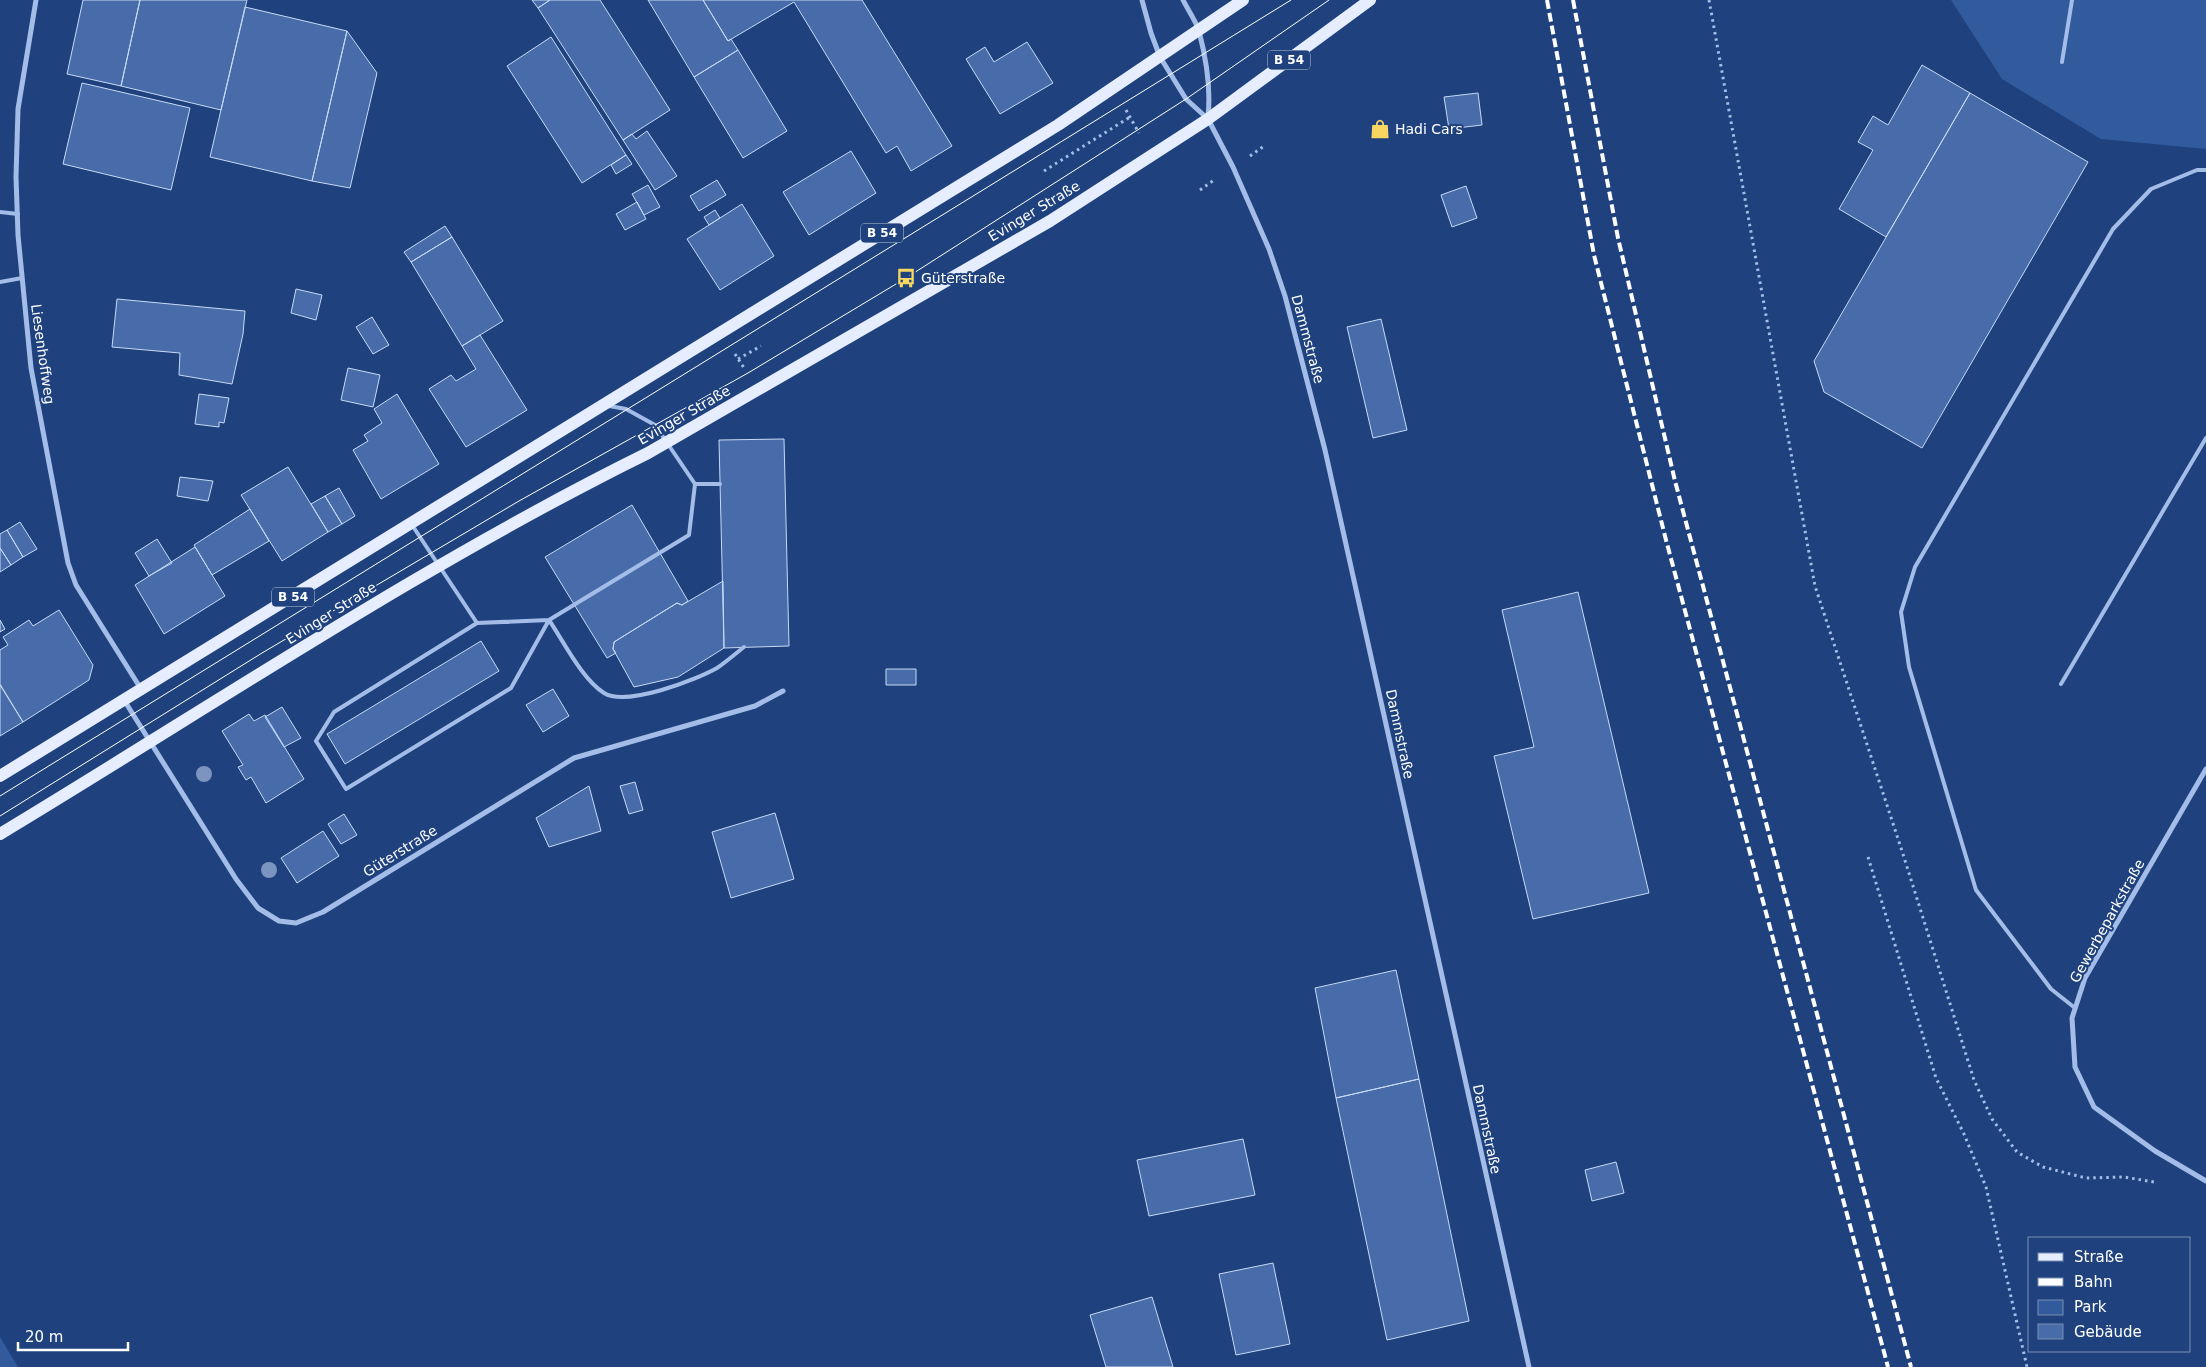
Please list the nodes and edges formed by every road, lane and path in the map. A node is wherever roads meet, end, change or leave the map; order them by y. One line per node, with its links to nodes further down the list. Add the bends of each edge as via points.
1 (36, 0): 18 (street, Liesenhoffweg, via 18,110)
2 (1142, 0): 9 (street, Dammstraße)
3 (1183, 0): 8 (street)
4 (1243, 0): 8 (main road, B 54)
5 (1370, 0): 13 (main road, Evinger Straße / B 54)
6 (1709, 0): 46 (path, via 1815,586 1974,1080 1992,1119 2017,1152 2043,1167 2086,1178 2124,1177)
7 (2072, 0): 10 (lane)
8 (1199, 30): 9 (main road, B 54); 13 (street, via 1210,99)
9 (1160, 57): 11 (main road, B 54); 13 (street, Dammstraße, via 1186,99)
10 (2062, 62)
11 (1113, 89): 12 (path); 21 (main road, B 54)
12 (1130, 117): 14 (path); 16 (path)
13 (1208, 119): 14 (main road, Evinger Straße / B 54); 47 (street, Dammstraße, via 1233,167 1268,249 1307,375)
14 (1153, 156): 24 (main road, Evinger Straße / B 54, via 1050,221)
15 (2206, 170): 44 (lane, via 2198,170 2151,189 2114,229 1915,567 1901,612 1909,667 1976,890 2051,989)
16 (1044, 171)
17 (0, 212): 18 (lane)
18 (18, 214): 19 (street, Liesenhoffweg)
19 (22, 278): 20 (lane); 36 (street, Liesenhoffweg, via 31,368 68,563 76,585)
20 (0, 282)
21 (721, 332): 23 (path); 25 (main road, B 54)
22 (761, 346): 23 (path)
23 (738, 359): 24 (path)
24 (758, 390): 27 (main road, Evinger Straße / B 54)
25 (602, 404): 27 (lane, via 626,409 655,425); 30 (main road, B 54)
26 (2206, 438): 35 (lane)
27 (666, 442): 28 (lane); 31 (main road, Evinger Straße / B 54)
28 (695, 484): 29 (lane); 32 (lane, via 689,535)
29 (720, 484)
30 (411, 524): 31 (lane); 36 (main road, B 54)
31 (439, 565): 33 (lane); 39 (main road, Evinger Straße / B 54)
32 (549, 620): 33 (lane); 33 (lane, via 511,688 346,789 316,741 334,712); 34 (lane, via 589,680 605,694 623,698 689,682 717,668)
33 (477, 623)
34 (744, 647)
35 (2061, 684)
36 (141, 690): 38 (main road, B 54)
37 (783, 691): 39 (street, Güterstraße, via 755,706 574,758 323,912 296,923 279,921 258,908 236,879)
38 (124, 700): 39 (street, Güterstraße); 41 (main road, B 54)
39 (152, 743): 42 (main road, Evinger Straße / B 54)
40 (2206, 769): 44 (street, Gewerbeparkstraße, via 2085,978)
41 (0, 776)
42 (0, 834)
43 (1868, 857): 48 (path, via 1936,1078 1986,1187)
44 (2075, 1008): 45 (street, Gewerbeparkstraße, via 2072,1018 2074,1067 2094,1107 2155,1151)
45 (2206, 1181)
46 (2154, 1182)
47 (1528, 1367)
48 (2028, 1367)

